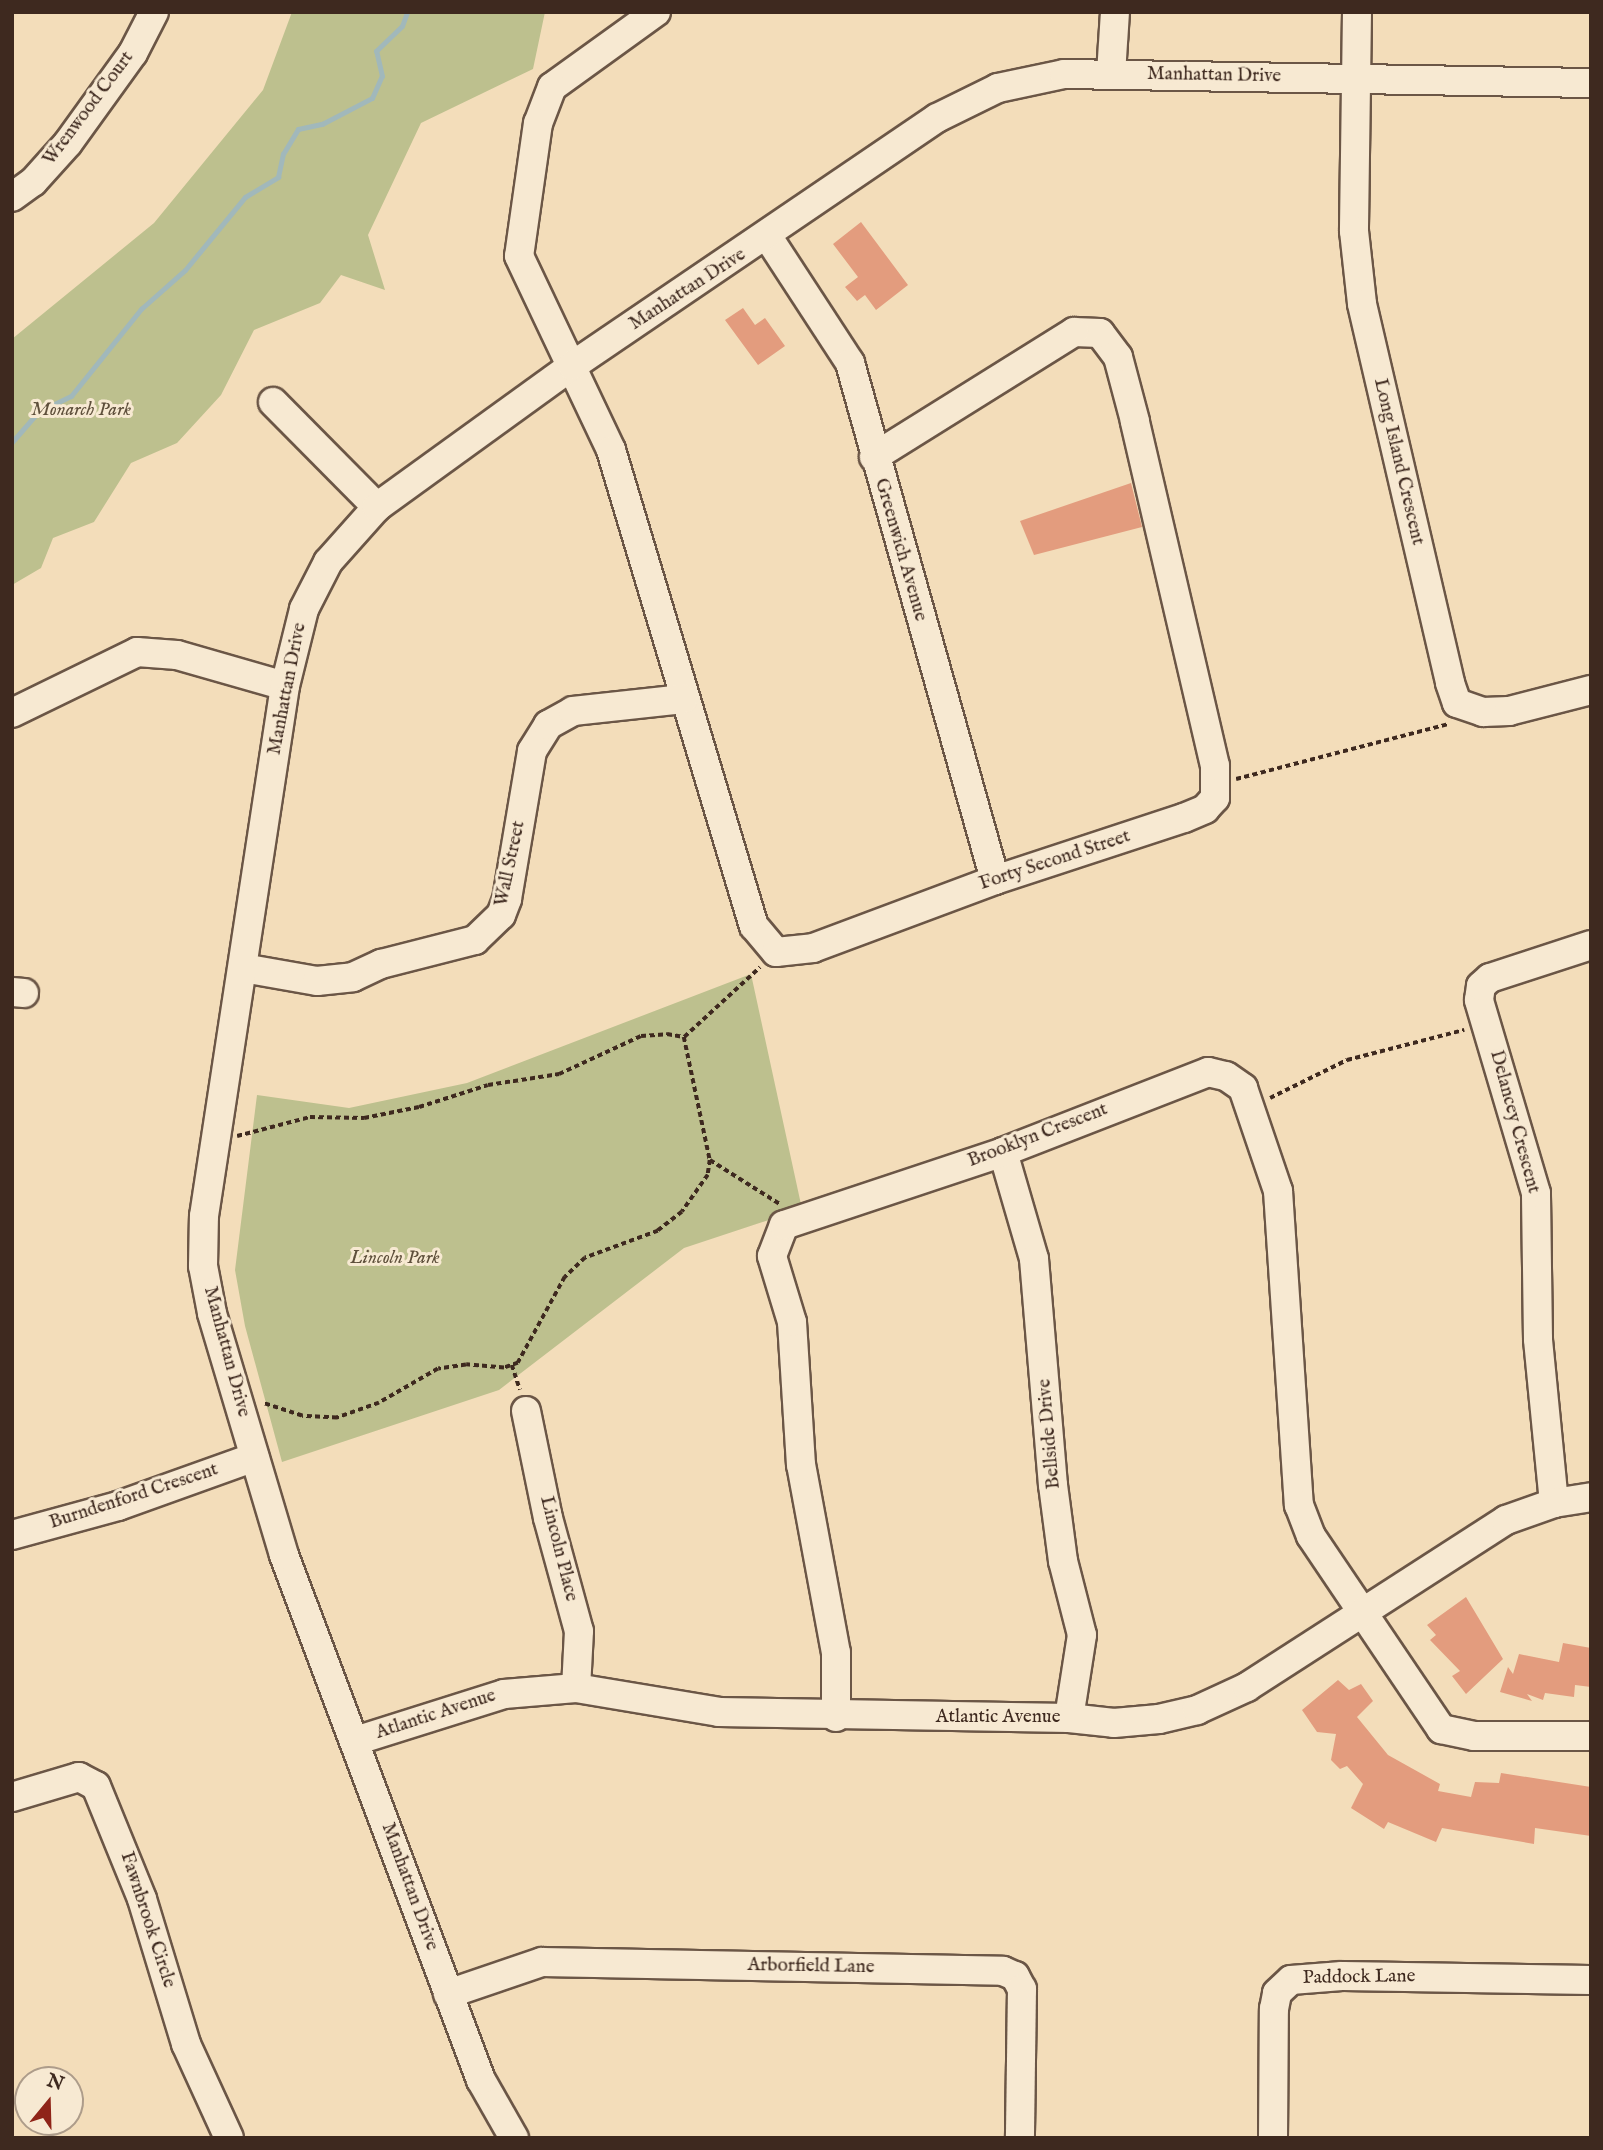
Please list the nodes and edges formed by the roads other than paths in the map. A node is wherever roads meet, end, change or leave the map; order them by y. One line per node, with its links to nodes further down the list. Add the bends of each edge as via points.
1 (154, 12): 8 (street, Wrenwood Court, via 133,53 68,143 33,182)
2 (656, 12): 10 (street, via 552,87 538,123 519,256)
3 (1115, 12): 5 (street)
4 (1357, 12): 6 (street)
5 (1111, 74): 6 (street, Manhattan Drive); 9 (street, Manhattan Drive, via 1030,79 963,102)
6 (1356, 80): 7 (street, Manhattan Drive); 15 (street, Long Island Crescent, via 1353,231 1362,304 1457,703 1483,712 1509,711)
7 (1591, 83)
8 (12, 197)
9 (768, 237): 10 (street, Manhattan Drive); 12 (street, Greenwich Avenue, via 842,346)
10 (572, 366): 13 (street, Manhattan Drive); 16 (street, via 611,450)
11 (273, 402): 13 (street)
12 (874, 457): 18 (street, Greenwich Avenue); 18 (street, Forty Second Street, via 1074,332 1100,333 1118,356 1217,784 1215,798 1205,809 1184,818)
13 (377, 507): 14 (street, Manhattan Drive, via 328,562 304,609)
14 (285, 686): 17 (street, via 177,656 137,652); 20 (street, Manhattan Drive)
15 (1591, 690)
16 (683, 698): 18 (street, Forty Second Street, via 754,926 776,952 813,947); 20 (street, Wall Street, via 573,711 548,725 532,751 507,899 501,915 475,940 381,964 353,977 317,981)
17 (12, 713)
18 (995, 880)
19 (1591, 946): 25 (street, Delancey Crescent, via 1490,978 1481,986 1479,1000 1536,1193 1538,1339)
20 (243, 968): 23 (street, Manhattan Drive, via 204,1216 203,1266)
21 (1003, 1152): 27 (street, Brooklyn Crescent, via 1208,1072 1226,1076 1243,1088 1278,1191 1299,1505 1311,1536); 29 (street, Brooklyn Crescent, via 801,1217 784,1225 772,1256 792,1322 801,1465 836,1653); 30 (street, Bellside Drive, via 1034,1259 1053,1485 1063,1561 1082,1635)
22 (526, 1410): 28 (street, Lincoln Place, via 548,1518 579,1631)
23 (255, 1457): 26 (street, Burndenford Crescent, via 118,1506); 32 (street, Manhattan Drive, via 284,1555)
24 (1591, 1497): 25 (street, Atlantic Avenue)
25 (1554, 1503): 27 (street, Atlantic Avenue, via 1477,1536)
26 (12, 1535)
27 (1361, 1615): 30 (street, Atlantic Avenue, via 1247,1687 1198,1710 1114,1723); 31 (street, Brooklyn Crescent, via 1441,1730 1474,1736)
28 (576, 1688): 29 (street, Atlantic Avenue, via 719,1712); 32 (street, Atlantic Avenue, via 504,1694)
29 (836, 1717): 30 (street, Atlantic Avenue)
30 (1069, 1718)
31 (1591, 1736)
32 (355, 1741): 35 (street, Manhattan Drive)
33 (12, 1797): 36 (street, Fawnbrook Circle, via 79,1777 96,1786 142,1899 186,2044)
34 (1591, 1980): 39 (street, Paddock Lane, via 1342,1976 1291,1980 1277,1993 1274,2009)
35 (448, 1994): 37 (street, Manhattan Drive, via 481,2080); 38 (street, Arborfield Lane, via 542,1962 1003,1971 1015,1976 1022,1989)
36 (229, 2138)
37 (514, 2138)
38 (1020, 2138)
39 (1273, 2138)

